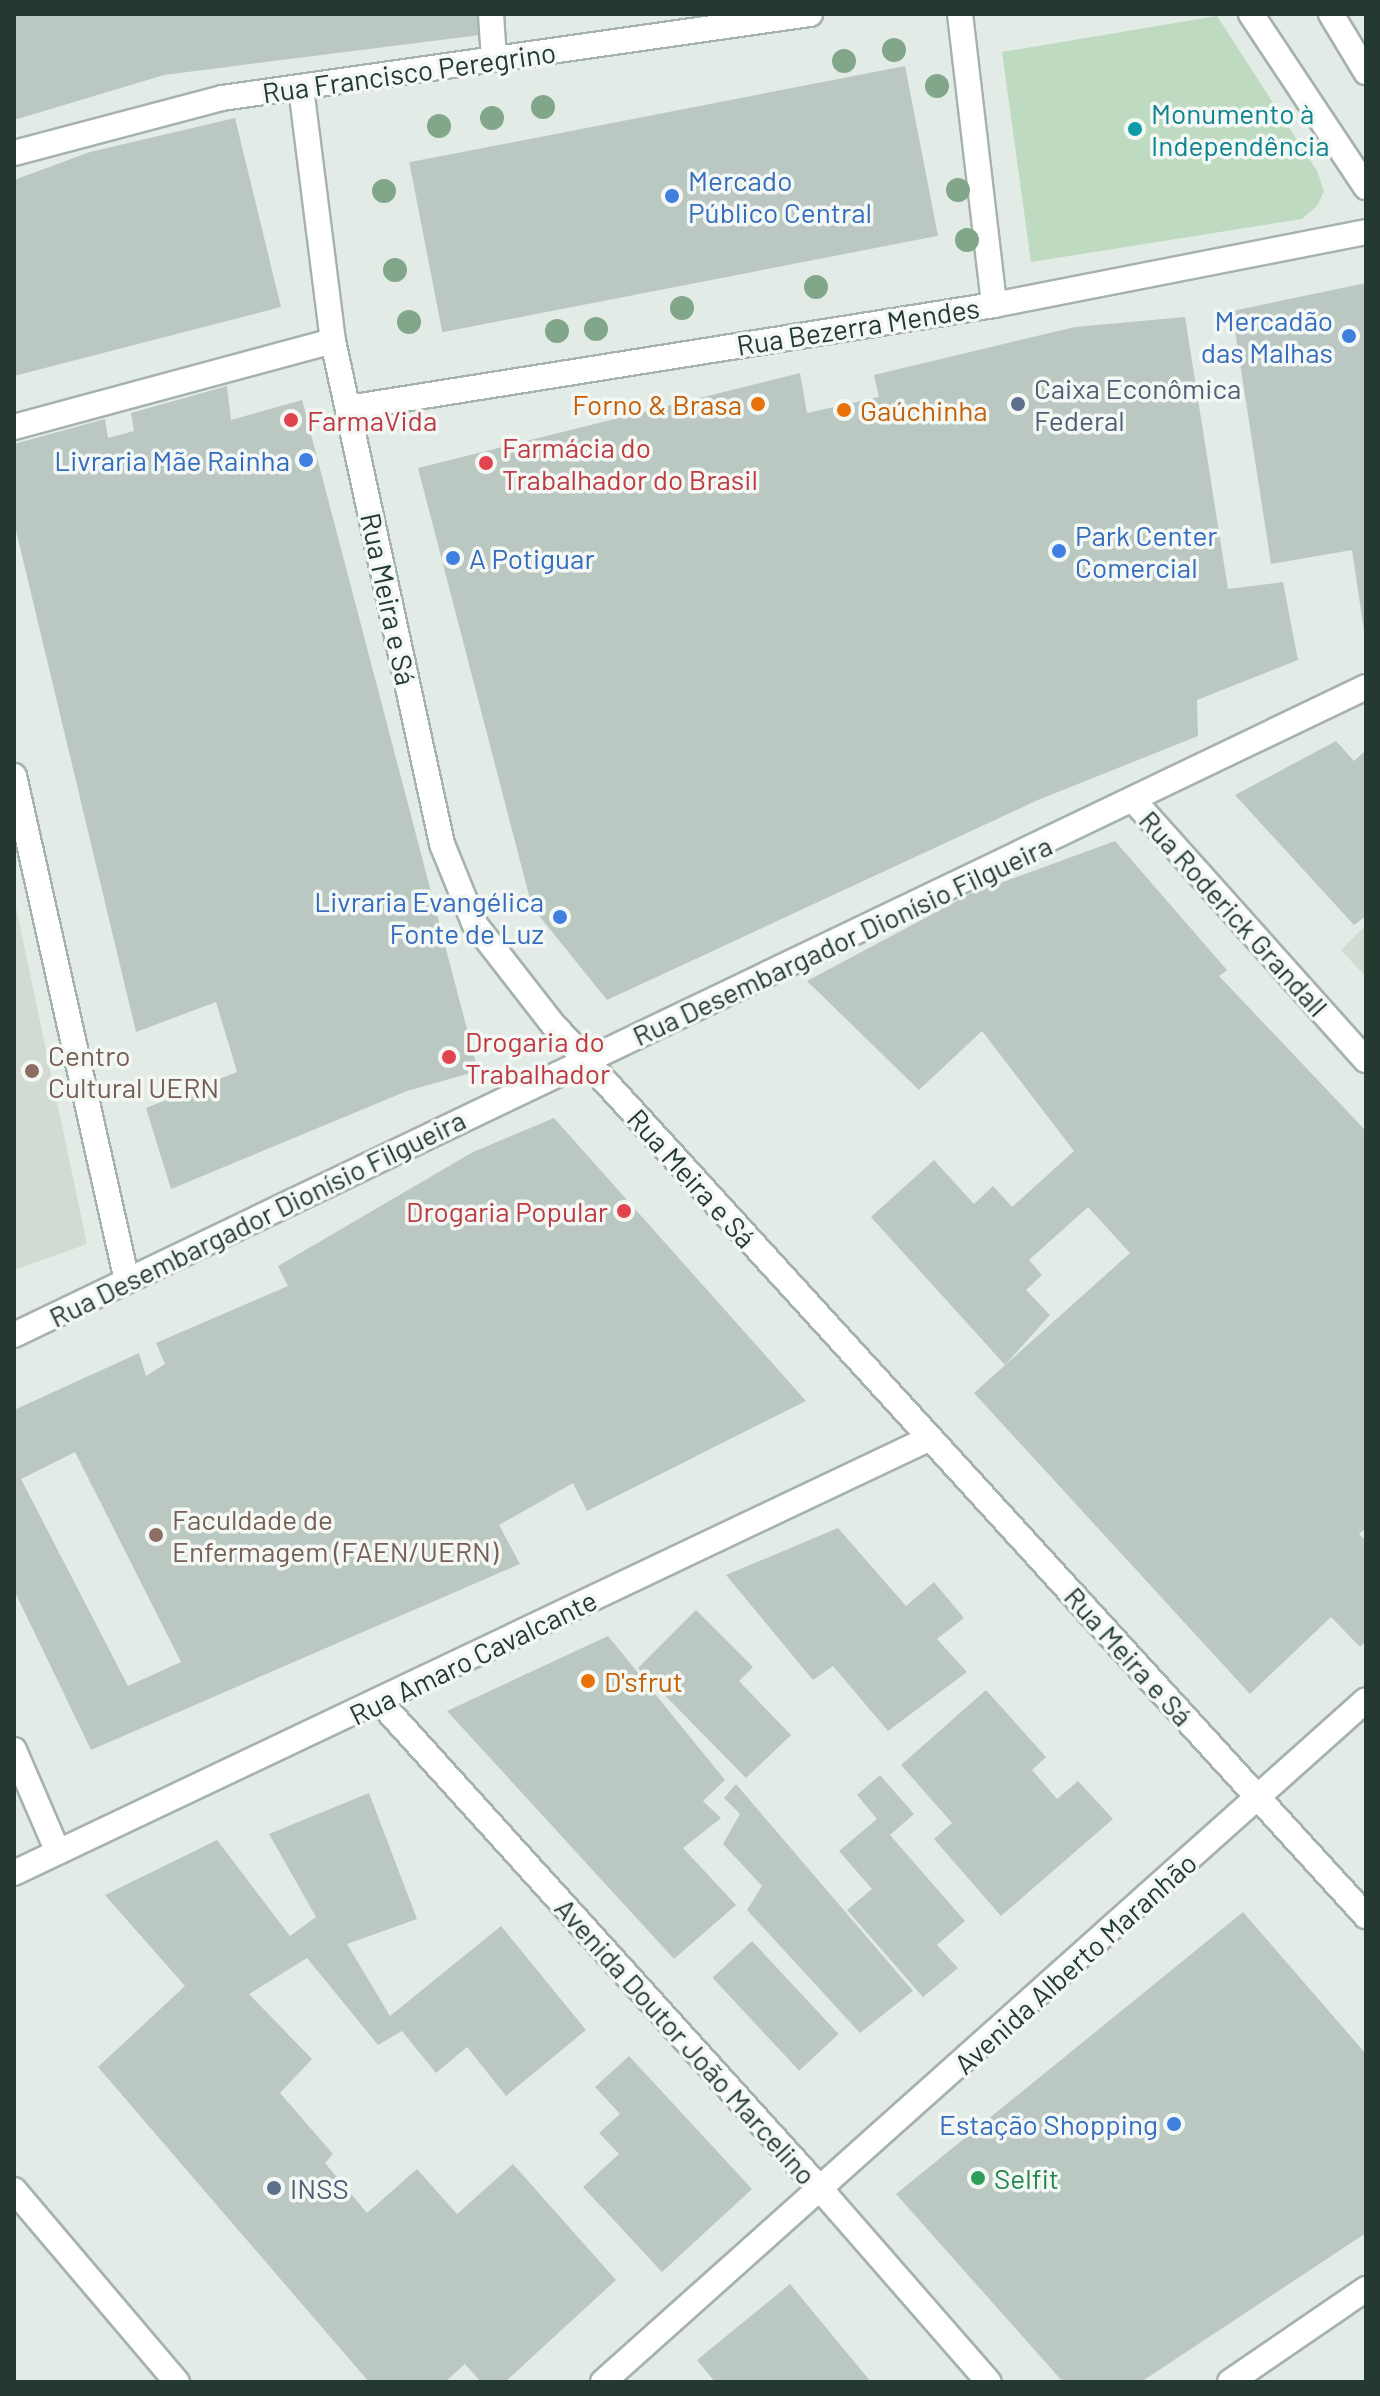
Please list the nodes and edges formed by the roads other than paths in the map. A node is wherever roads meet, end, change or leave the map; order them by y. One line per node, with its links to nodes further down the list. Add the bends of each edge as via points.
1 (491, 14): 7 (street)
2 (810, 14): 6 (street, Rua Francisco Peregrino)
3 (960, 14): 13 (street)
4 (1251, 14): 11 (street)
5 (1331, 14): 8 (street)
6 (734, 20): 7 (street, Rua Francisco Peregrino)
7 (494, 59): 9 (street, Rua Francisco Peregrino)
8 (1366, 72)
9 (301, 88): 10 (street, Rua Francisco Peregrino, via 222,98); 14 (street, Rua Meira e Sá)
10 (14, 153)
11 (1366, 187)
12 (1366, 232): 13 (street, Rua Bezerra Mendes)
13 (994, 305): 15 (street, Rua Bezerra Mendes)
14 (333, 341): 15 (street, Rua Meira e Sá); 16 (street)
15 (348, 408): 20 (street, Rua Meira e Sá, via 442,844 474,923)
16 (14, 427)
17 (1366, 687): 19 (street, Rua Desembargador Dionísio Filgueira)
18 (14, 776): 22 (street)
19 (1135, 802): 20 (street, Rua Desembargador Dionísio Filgueira); 21 (street, Rua Roderick Grandall)
20 (588, 1060): 22 (street, Rua Desembargador Dionísio Filgueira); 24 (street, Rua Meira e Sá)
21 (1366, 1060)
22 (127, 1281): 23 (street, Rua Desembargador Dionísio Filgueira)
23 (14, 1335)
24 (930, 1438): 26 (street, Rua Amaro Cavalcante); 28 (street, Rua Meira e Sá)
25 (1366, 1700): 28 (street, Avenida Alberto Maranhão)
26 (380, 1702): 29 (street, Rua Amaro Cavalcante); 33 (street, Avenida Doutor João Marcelino)
27 (14, 1750): 29 (street)
28 (1258, 1797): 31 (street, Rua Meira e Sá); 33 (street, Avenida Alberto Maranhão)
29 (58, 1852): 30 (street, Rua Amaro Cavalcante)
30 (14, 1873)
31 (1366, 1916)
32 (14, 2190): 35 (street)
33 (823, 2192): 36 (street, Avenida Alberto Maranhão); 37 (street, Avenida Doutor João Marcelino)
34 (1366, 2289): 38 (street)
35 (177, 2382)
36 (603, 2382)
37 (989, 2382)
38 (1230, 2382)

